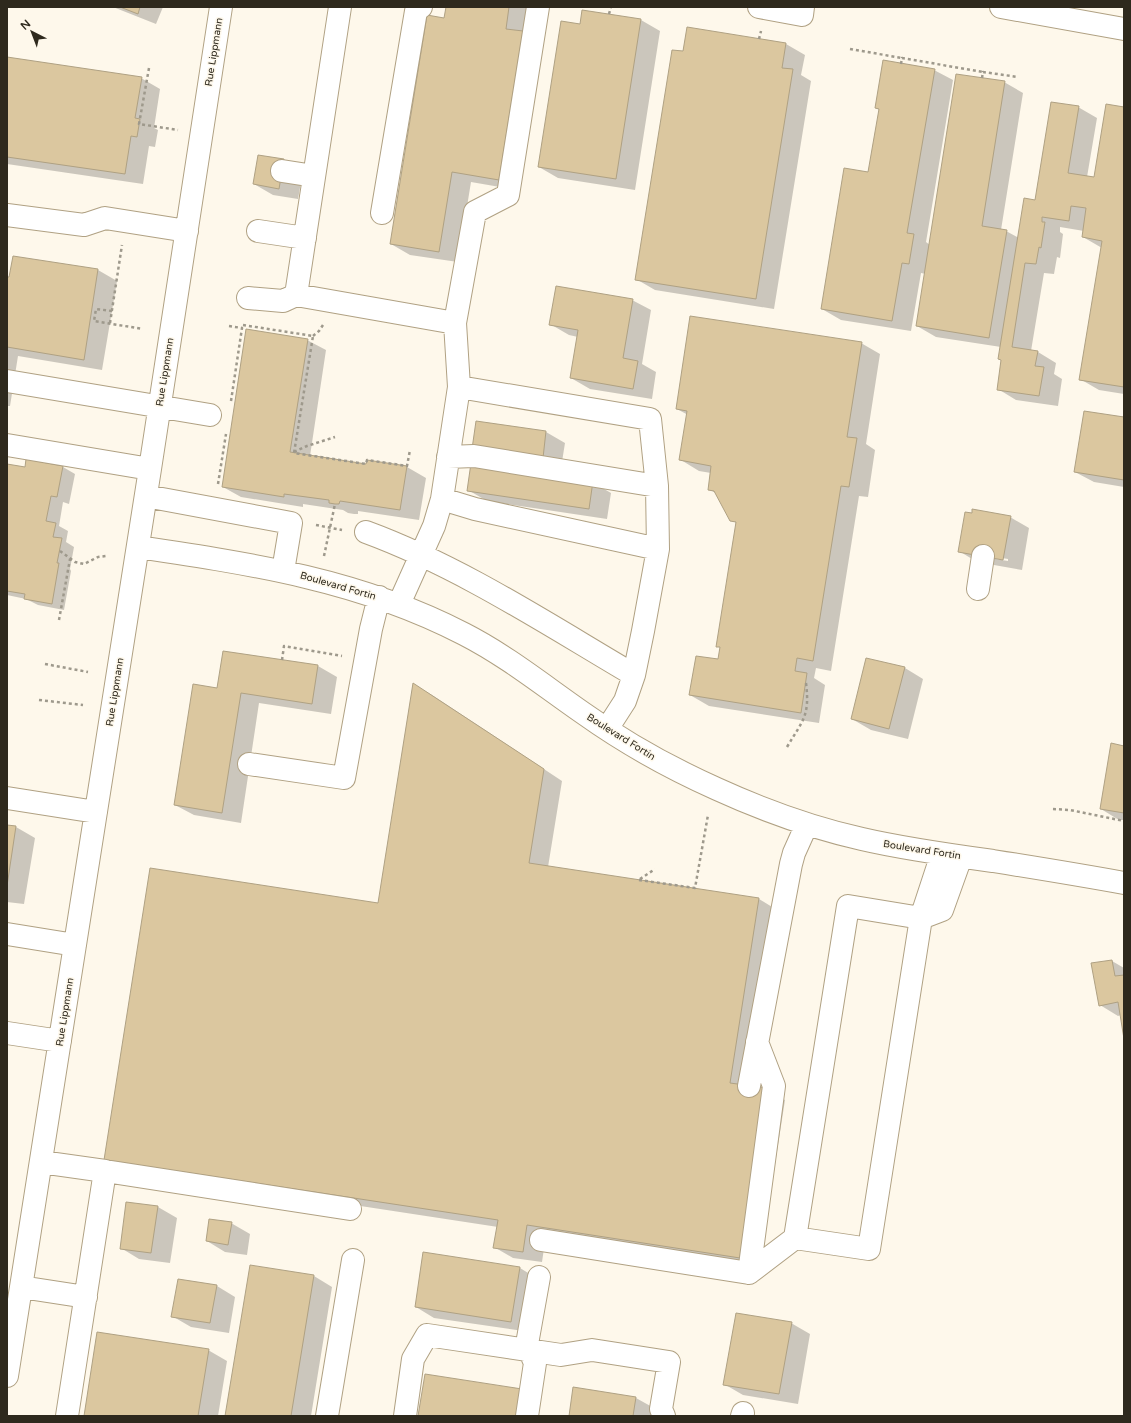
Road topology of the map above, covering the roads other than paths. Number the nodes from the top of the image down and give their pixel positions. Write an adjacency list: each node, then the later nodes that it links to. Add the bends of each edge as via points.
1 (221, 7): 14 (street, Rue Lippmann)
2 (340, 7): 11 (street)
3 (421, 7): 12 (street, via 416,11)
4 (538, 7): 19 (street, via 508,195 475,212)
5 (759, 7): 6 (street, via 802,15)
6 (803, 7)
7 (1007, 8): 8 (street)
8 (1052, 12): 9 (street)
9 (1124, 29)
10 (282, 171): 11 (street)
11 (314, 176): 16 (street)
12 (382, 213)
13 (7, 215): 14 (street, via 84,225 105,218)
14 (187, 231): 22 (street, Rue Lippmann)
15 (258, 231): 16 (street)
16 (305, 238): 17 (street)
17 (296, 295): 18 (street, via 283,301); 19 (street)
18 (248, 298)
19 (455, 322): 21 (street)
20 (7, 382): 22 (street)
21 (459, 387): 25 (street); 27 (street, via 650,419)
22 (160, 407): 23 (street); 26 (street, Rue Lippmann)
23 (210, 415)
24 (7, 444): 26 (street)
25 (448, 457): 27 (street, via 474,456); 29 (street)
26 (150, 469): 28 (street, Rue Lippmann)
27 (657, 486): 32 (street)
28 (146, 496): 31 (street, Rue Lippmann); 35 (street, via 291,523)
29 (442, 499): 32 (street, via 475,509); 33 (street, via 434,526)
30 (366, 532): 33 (street)
31 (138, 547): 35 (street, Boulevard Fortin); 43 (street, Rue Lippmann)
32 (658, 550): 39 (street)
33 (421, 554): 38 (street); 39 (street, via 514,604)
34 (983, 556): 36 (street)
35 (283, 571): 37 (street, Boulevard Fortin)
36 (978, 589)
37 (379, 597): 38 (street, Boulevard Fortin); 41 (street, via 344,778)
38 (399, 604): 40 (street, Boulevard Fortin, via 488,647)
39 (634, 675): 40 (street, via 625,701)
40 (607, 729): 44 (street, Boulevard Fortin, via 657,760 718,790)
41 (249, 764)
42 (7, 798): 43 (street)
43 (96, 812): 49 (street, Rue Lippmann)
44 (807, 824): 45 (street, Boulevard Fortin, via 860,839); 52 (street, via 791,864)
45 (952, 855): 46 (street, Boulevard Fortin); 47 (street, via 942,910)
46 (1124, 883)
47 (921, 918): 57 (street, via 869,1249); 57 (street, via 848,906)
48 (7, 934): 49 (street)
49 (75, 945): 51 (street, Rue Lippmann)
50 (7, 1033): 51 (street)
51 (60, 1041): 54 (street, Rue Lippmann)
52 (758, 1042): 53 (street); 60 (street, via 774,1086)
53 (749, 1086)
54 (41, 1162): 55 (street); 62 (street, Rue Lippmann)
55 (105, 1171): 56 (street); 63 (street)
56 (350, 1209)
57 (795, 1238): 60 (street)
58 (541, 1240): 60 (street)
59 (353, 1260): 67 (street)
60 (749, 1273)
61 (539, 1277): 64 (street, via 527,1344)
62 (21, 1287): 63 (street); 65 (street, Rue Lippmann)
63 (86, 1297): 66 (street)
64 (530, 1350): 68 (street, via 426,1335 413,1359); 69 (street, via 535,1363); 70 (street, via 561,1355 592,1350 669,1362 661,1409)
65 (7, 1376)
66 (67, 1416)
67 (327, 1416)
68 (404, 1416)
69 (527, 1416)
70 (664, 1416)

